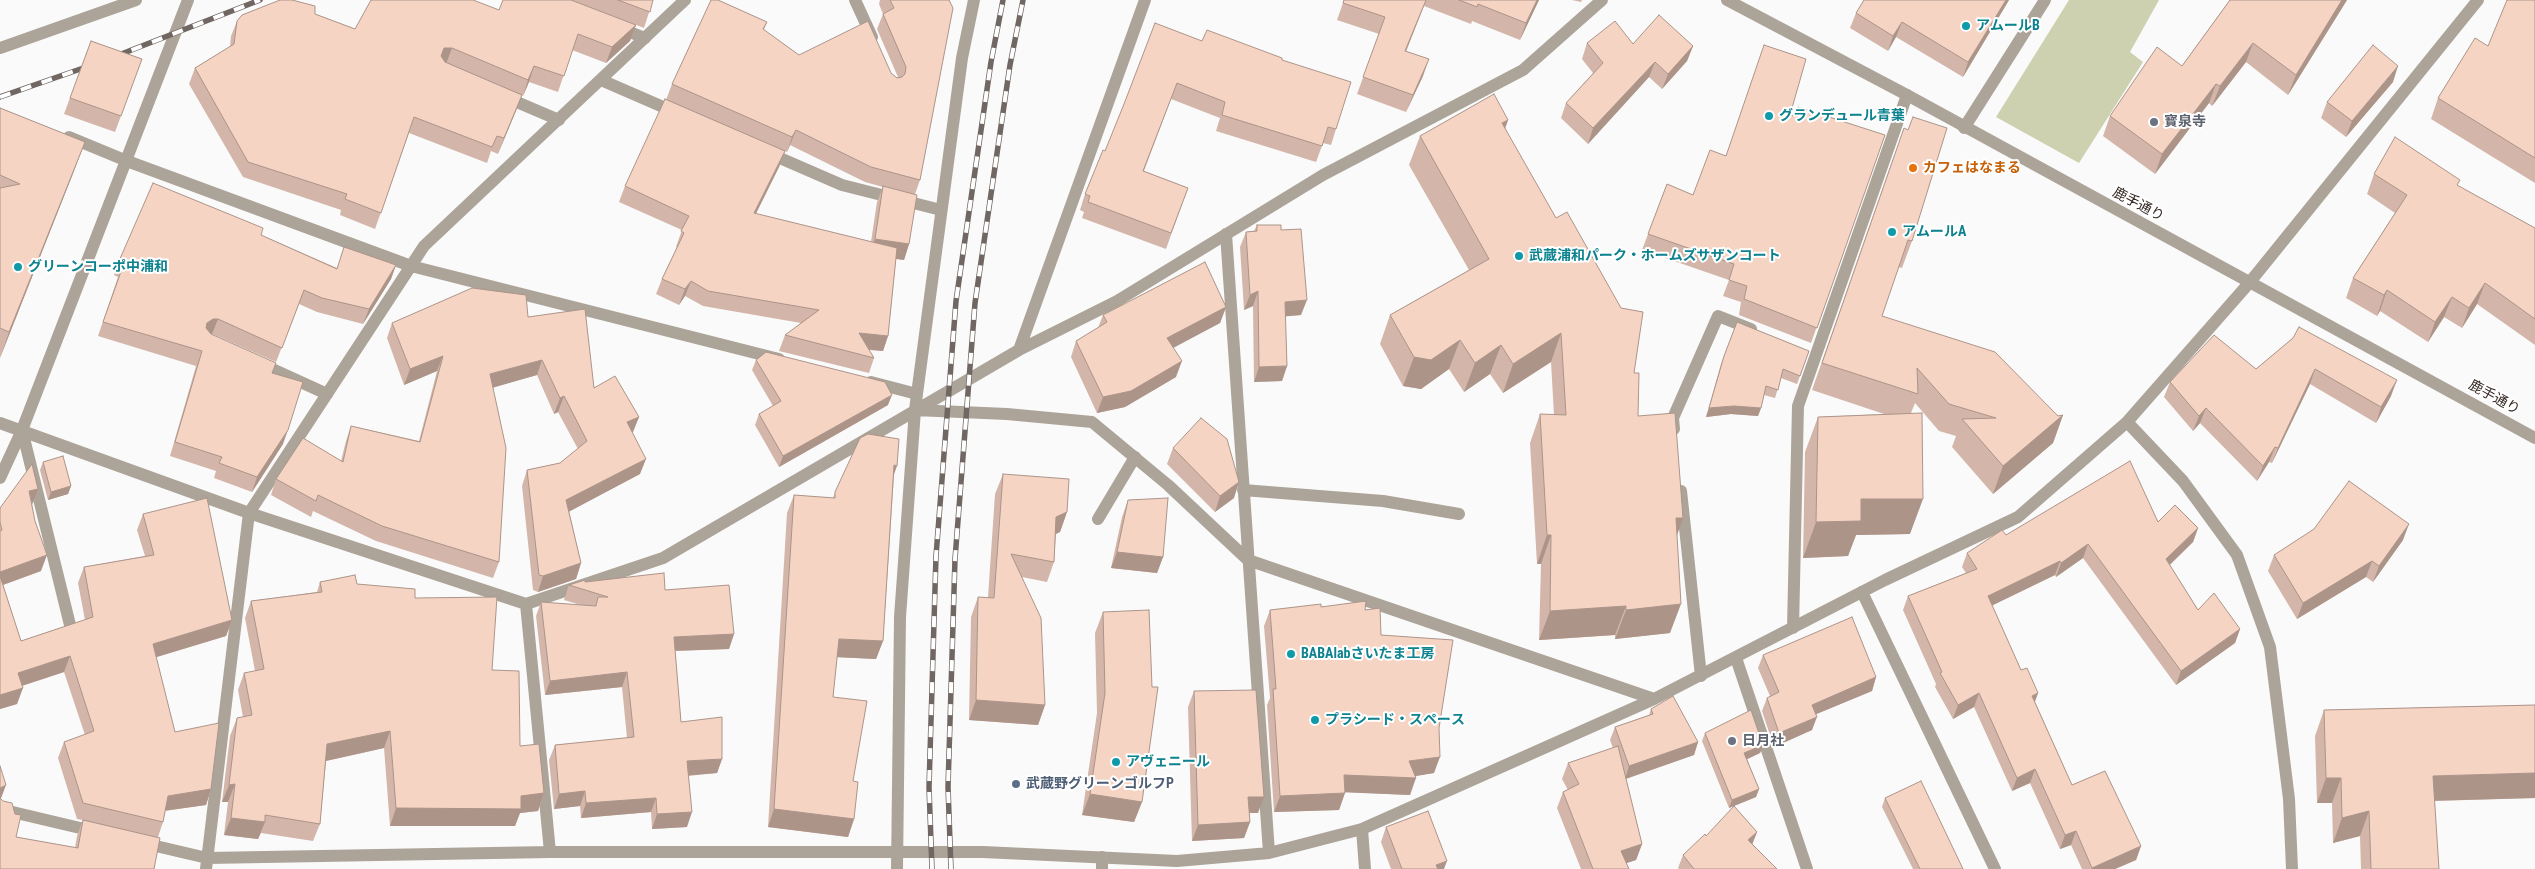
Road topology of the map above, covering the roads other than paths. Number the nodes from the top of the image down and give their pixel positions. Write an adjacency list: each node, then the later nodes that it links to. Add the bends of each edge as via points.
1 (136, 0): 13 (street)
2 (188, 0): 23 (street)
3 (685, 0): 12 (street)
4 (855, 0): 14 (street)
5 (974, 0): 24 (street, via 962,58)
6 (1144, 0): 29 (street)
7 (1602, 0): 25 (street, via 1523,70 1323,176)
8 (1726, 0): 17 (street, 鹿手通り)
9 (2045, 0): 20 (street)
10 (2478, 0): 27 (street)
11 (609, 24): 12 (street)
12 (645, 38): 15 (street)
13 (0, 48)
14 (878, 49)
15 (601, 80): 18 (street); 19 (street)
16 (496, 93): 19 (street)
17 (1907, 95): 20 (street, 鹿手通り); 52 (street, via 1812,352 1798,406)
18 (690, 119)
19 (559, 120): 26 (street, via 424,246)
20 (1964, 128): 27 (street, 鹿手通り)
21 (54, 131): 23 (street)
22 (752, 146): 24 (street, via 842,185)
23 (127, 161): 26 (street); 38 (street)
24 (941, 210): 34 (street)
25 (1226, 234): 29 (street, via 1116,301); 44 (street)
26 (411, 266): 31 (street); 33 (street)
27 (2250, 282): 36 (street); 39 (street, 鹿手通り)
28 (1763, 334): 40 (street, via 1718,316 1673,418)
29 (1019, 350): 35 (street)
30 (245, 357): 33 (street)
31 (793, 362)
32 (860, 379): 34 (street)
33 (327, 394): 45 (street)
34 (917, 394): 35 (street)
35 (915, 410): 41 (street, via 1092,422); 50 (street, via 663,558); 61 (street, via 900,617)
36 (2127, 422): 49 (street, via 2018,517); 69 (street, via 2183,481 2237,555 2270,647 2289,799)
37 (0, 423): 38 (street)
38 (22, 430): 43 (street); 45 (street); 51 (street)
39 (2535, 438)
40 (1676, 446)
41 (1135, 457): 47 (street); 48 (street)
42 (1679, 475): 54 (street)
43 (0, 478)
44 (1243, 490): 46 (street, via 1383,501); 48 (street)
45 (249, 513): 50 (street); 63 (street)
46 (1459, 514)
47 (1098, 518)
48 (1248, 560): 55 (street); 62 (street)
49 (1862, 592): 52 (street); 68 (street)
50 (526, 604): 60 (street)
51 (70, 625)
52 (1793, 628): 53 (street)
53 (1736, 658): 54 (street); 67 (street)
54 (1701, 676): 55 (street)
55 (1654, 699): 57 (street)
56 (0, 809): 58 (street)
57 (1362, 829): 62 (street); 66 (street)
58 (113, 836)
59 (132, 840): 63 (street)
60 (550, 852): 61 (street); 63 (street)
61 (896, 852): 64 (street, via 1010,853); 65 (street)
62 (1269, 853): 64 (street)
63 (207, 863)
64 (1102, 863)
65 (897, 869)
66 (1365, 869)
67 (1807, 869)
68 (1996, 869)
69 (2292, 869)

